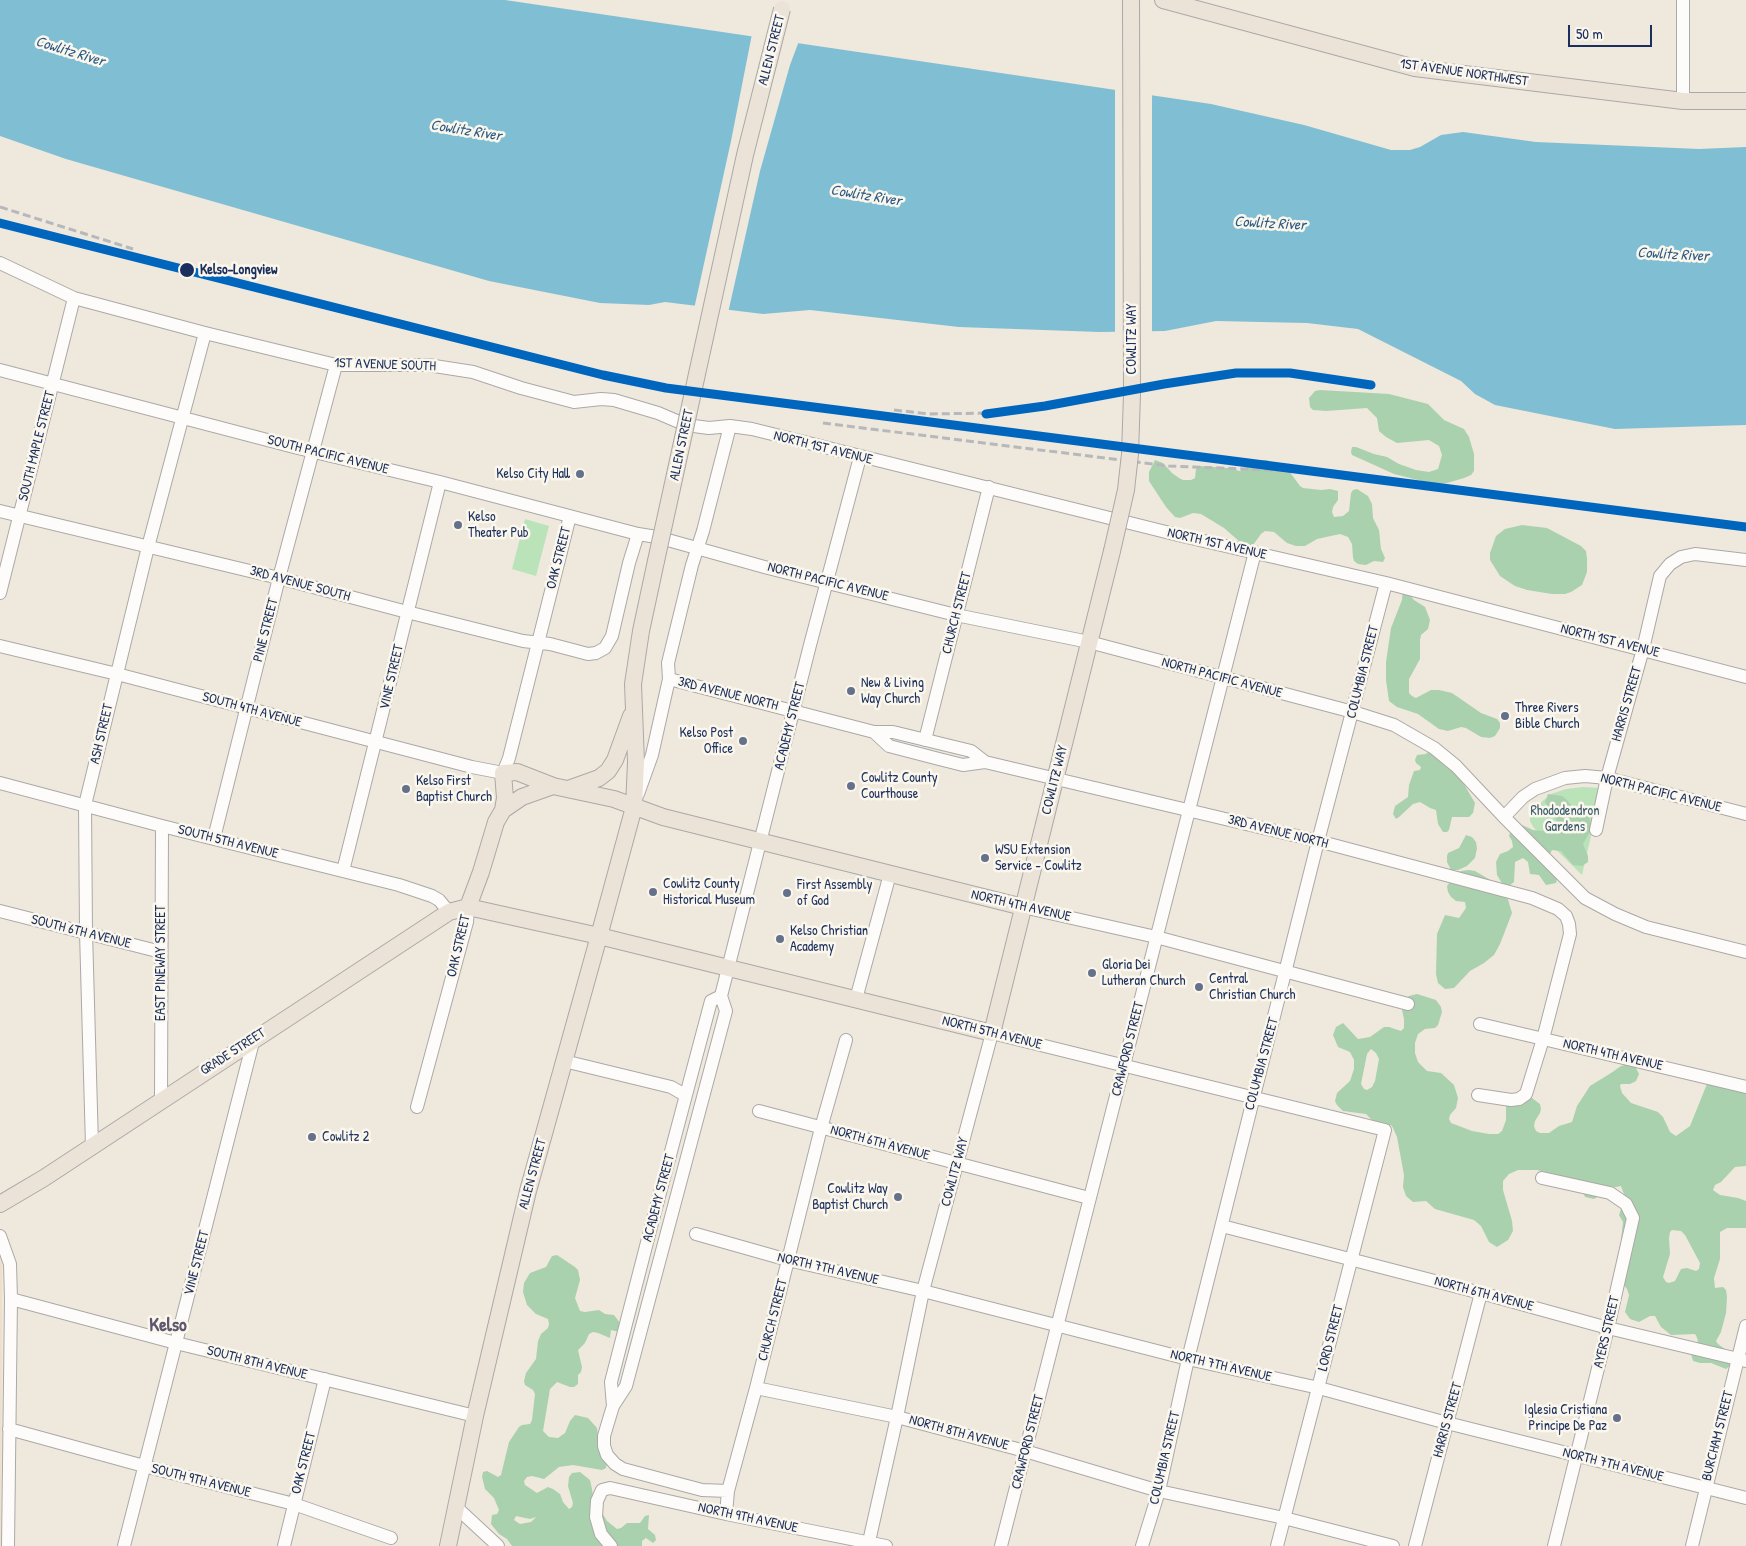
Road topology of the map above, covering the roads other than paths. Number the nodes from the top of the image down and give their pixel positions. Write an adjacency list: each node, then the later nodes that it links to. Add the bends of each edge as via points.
1 (1132, 0): 35 (main road, COWLITZ WAY, bridge, via 1130,454 1126,490)
2 (1163, 0): 5 (main road, 1ST AVENUE NORTHWEST, via 1415,68)
3 (1683, 0): 5 (street)
4 (783, 5): 44 (main road, ALLEN STREET, bridge, via 745,155 656,561 636,658)
5 (1683, 101): 6 (main road, 1ST AVENUE NORTHWEST)
6 (1746, 101)
7 (0, 263): 8 (street, 1ST AVENUE SOUTH)
8 (74, 298): 9 (street, 1ST AVENUE SOUTH); 12 (street, SOUTH MAPLE STREET)
9 (205, 333): 10 (street, 1ST AVENUE SOUTH); 13 (street, ASH STREET)
10 (336, 364): 14 (street, 1ST AVENUE SOUTH, via 428,365 473,372 574,402 614,400); 16 (street, PINE STREET)
11 (0, 370): 12 (street, SOUTH PACIFIC AVENUE)
12 (52, 383): 13 (street, SOUTH PACIFIC AVENUE); 21 (street, SOUTH MAPLE STREET)
13 (183, 419): 16 (street, SOUTH PACIFIC AVENUE); 25 (street, ASH STREET)
14 (686, 425): 15 (street, NORTH 1ST AVENUE)
15 (730, 426): 17 (street, NORTH 1ST AVENUE); 26 (street, ALLEN STREET)
16 (312, 452): 18 (street, SOUTH PACIFIC AVENUE); 29 (street, PINE STREET)
17 (860, 457): 19 (street, NORTH 1ST AVENUE); 30 (street, ACADEMY STREET)
18 (440, 482): 22 (street, SOUTH PACIFIC AVENUE); 33 (street, VINE STREET)
19 (989, 487): 27 (street, NORTH 1ST AVENUE); 34 (street, CHURCH STREET)
20 (0, 511): 21 (street, 3RD AVENUE SOUTH)
21 (19, 516): 25 (street, 3RD AVENUE SOUTH); 32 (street, SOUTH MAPLE STREET)
22 (570, 516): 23 (street, SOUTH PACIFIC AVENUE); 36 (street, OAK STREET)
23 (638, 534): 24 (street, SOUTH PACIFIC AVENUE); 36 (street, 3RD AVENUE SOUTH, via 608,644 601,651 588,654)
24 (656, 537): 26 (street, NORTH PACIFIC AVENUE)
25 (148, 547): 29 (street, 3RD AVENUE SOUTH); 39 (street, ASH STREET)
26 (698, 549): 30 (street, NORTH PACIFIC AVENUE); 42 (street, ALLEN STREET, via 668,663)
27 (1255, 552): 31 (street, NORTH 1ST AVENUE); 41 (street, CRAWFORD STREET)
28 (1746, 560): 38 (street, HARRIS STREET, via 1694,554 1670,564 1660,576)
29 (279, 578): 33 (street, 3RD AVENUE SOUTH); 43 (street, PINE STREET)
30 (827, 582): 34 (street, NORTH PACIFIC AVENUE); 45 (street, ACADEMY STREET)
31 (1386, 584): 38 (street, NORTH 1ST AVENUE); 46 (street, COLUMBIA STREET)
32 (0, 593)
33 (407, 612): 36 (street, 3RD AVENUE SOUTH); 49 (street, VINE STREET)
34 (956, 615): 35 (street, NORTH PACIFIC AVENUE); 48 (street, CHURCH STREET)
35 (1089, 642): 41 (street, NORTH PACIFIC AVENUE); 52 (main road, COWLITZ WAY)
36 (538, 643): 51 (street, OAK STREET)
37 (0, 646): 39 (street, SOUTH 4TH AVENUE)
38 (1643, 649): 40 (street, NORTH 1ST AVENUE); 53 (street, HARRIS STREET)
39 (116, 674): 43 (street, SOUTH 4TH AVENUE); 56 (street, ASH STREET)
40 (1746, 677)
41 (1222, 678): 46 (street, NORTH PACIFIC AVENUE); 59 (street, CRAWFORD STREET)
42 (669, 679): 45 (street, 3RD AVENUE NORTH); 57 (street, ALLEN STREET, via 652,755)
43 (247, 709): 49 (street, SOUTH 4TH AVENUE); 64 (street, PINE STREET)
44 (633, 709): 55 (main road, via 608,771 599,778); 57 (main road, ALLEN STREET)
45 (793, 710): 47 (street, 3RD AVENUE NORTH); 65 (street, ACADEMY STREET)
46 (1353, 712): 61 (street, NORTH PACIFIC AVENUE, via 1394,725 1434,748 1456,766); 66 (street, COLUMBIA STREET)
47 (874, 732): 48 (street, 3RD AVENUE NORTH, via 893,732); 50 (street, 3RD AVENUE NORTH, via 889,746 963,765)
48 (925, 740): 50 (street, 3RD AVENUE NORTH, via 971,751)
49 (376, 742): 51 (street, SOUTH 4TH AVENUE); 67 (street, VINE STREET)
50 (985, 762): 52 (street, 3RD AVENUE NORTH)
51 (503, 773): 55 (main road, via 517,772); 58 (main road)
52 (1055, 778): 59 (street, 3RD AVENUE NORTH); 69 (main road, COWLITZ WAY)
53 (1607, 778): 60 (street, NORTH PACIFIC AVENUE); 61 (street, NORTH PACIFIC AVENUE, via 1565,778 1545,785 1524,797); 63 (street, HARRIS STREET)
54 (0, 783): 56 (street, SOUTH 5TH AVENUE)
55 (561, 788): 57 (main road, via 614,798); 58 (main road, via 522,797)
56 (85, 805): 62 (street, SOUTH 5TH AVENUE); 73 (street, ASH STREET)
57 (634, 807): 65 (main road, NORTH 4TH AVENUE); 74 (main road, ALLEN STREET)
58 (503, 810): 70 (main road, OAK STREET, via 496,822)
59 (1188, 810): 66 (street, 3RD AVENUE NORTH); 75 (street, CRAWFORD STREET)
60 (1746, 814)
61 (1504, 817): 77 (street, via 1585,898 1646,927)
62 (162, 826): 64 (street, SOUTH 5TH AVENUE); 76 (street, EAST PINEWAY STREET)
63 (1596, 830)
64 (214, 838): 67 (street, SOUTH 5TH AVENUE)
65 (761, 842): 68 (main road, NORTH 4TH AVENUE); 78 (street, ACADEMY STREET)
66 (1318, 842): 79 (street, COLUMBIA STREET); 86 (street, 3RD AVENUE NORTH, via 1532,898 1566,916 1570,934)
67 (343, 871): 72 (street, SOUTH 5TH AVENUE, via 432,896)
68 (890, 874): 69 (main road, NORTH 4TH AVENUE); 81 (street)
69 (1023, 906): 75 (street, NORTH 4TH AVENUE); 84 (main road, COWLITZ WAY)
70 (468, 907): 72 (main road, GRADE STREET); 74 (main road); 95 (street, OAK STREET, via 467,922)
71 (0, 912): 73 (street, SOUTH 6TH AVENUE)
72 (449, 912): 85 (main road, GRADE STREET)
73 (86, 932): 76 (street, SOUTH 6TH AVENUE); 99 (street, ASH STREET)
74 (599, 936): 78 (main road, NORTH 5TH AVENUE); 88 (main road, ALLEN STREET)
75 (1156, 937): 79 (street, NORTH 4TH AVENUE); 89 (street, CRAWFORD STREET)
76 (161, 952): 94 (street, EAST PINEWAY STREET)
77 (1746, 952)
78 (728, 968): 80 (street, ACADEMY STREET); 81 (main road, NORTH 5TH AVENUE)
79 (1287, 972): 82 (street, NORTH 4TH AVENUE); 93 (street, COLUMBIA STREET)
80 (721, 996): 91 (street, ACADEMY STREET, via 711,1001); 121 (street, ACADEMY STREET, via 726,1011 626,1386)
81 (856, 1000): 84 (main road, NORTH 5TH AVENUE)
82 (1408, 1004)
83 (1480, 1024): 86 (street, NORTH 4TH AVENUE)
84 (992, 1032): 89 (street, NORTH 5TH AVENUE); 100 (street, COWLITZ WAY)
85 (254, 1038): 94 (main road, GRADE STREET); 115 (street, VINE STREET)
86 (1543, 1039): 90 (street, NORTH 4TH AVENUE); 92 (street, via 1526,1094 1511,1100)
87 (846, 1040): 97 (street, CHURCH STREET)
88 (564, 1061): 91 (street, via 670,1087); 122 (main road, ALLEN STREET, via 528,1191)
89 (1124, 1066): 93 (street, NORTH 5TH AVENUE); 102 (street, CRAWFORD STREET)
90 (1746, 1087)
91 (686, 1095): 121 (street, ACADEMY STREET, via 611,1382)
92 (1478, 1096)
93 (1253, 1098): 98 (street, NORTH 5TH AVENUE); 104 (street, COLUMBIA STREET)
94 (161, 1100): 99 (main road, GRADE STREET)
95 (417, 1107)
96 (759, 1111): 97 (street, NORTH 6TH AVENUE)
97 (821, 1128): 100 (street, NORTH 6TH AVENUE); 107 (street, CHURCH STREET)
98 (1385, 1130): 108 (street, LORD STREET)
99 (92, 1146): 103 (main road, GRADE STREET)
100 (957, 1164): 102 (street, NORTH 6TH AVENUE); 109 (street, COWLITZ WAY)
101 (1542, 1178): 114 (street, AYERS STREET, via 1610,1193 1626,1204 1632,1218)
102 (1089, 1198): 112 (street, CRAWFORD STREET)
103 (0, 1204)
104 (1222, 1226): 108 (street, NORTH 6TH AVENUE); 116 (street, COLUMBIA STREET)
105 (696, 1234): 107 (street, NORTH 7TH AVENUE)
106 (0, 1236): 111 (street, via 10,1264)
107 (788, 1260): 109 (street, NORTH 7TH AVENUE); 119 (street, CHURCH STREET)
108 (1351, 1260): 110 (street, NORTH 6TH AVENUE); 120 (street, LORD STREET)
109 (923, 1290): 112 (street, NORTH 7TH AVENUE); 123 (street, COWLITZ WAY)
110 (1482, 1293): 114 (street, NORTH 6TH AVENUE); 124 (street, HARRIS STREET)
111 (11, 1299): 115 (street, SOUTH 8TH AVENUE); 125 (street)
112 (1057, 1325): 116 (street, NORTH 7TH AVENUE); 126 (street, CRAWFORD STREET)
113 (1746, 1326): 117 (street, BURCHAM STREET)
114 (1608, 1328): 117 (street, NORTH 6TH AVENUE); 127 (street, AYERS STREET)
115 (176, 1343): 118 (street, SOUTH 8TH AVENUE); 128 (street, VINE STREET)
116 (1188, 1359): 120 (street, NORTH 7TH AVENUE); 131 (street, COLUMBIA STREET)
117 (1742, 1360): 129 (street, BURCHAM STREET)
118 (326, 1380): 122 (street, SOUTH 8TH AVENUE); 133 (street, OAK STREET)
119 (756, 1388): 123 (street, NORTH 8TH AVENUE); 130 (street, CHURCH STREET)
120 (1319, 1388): 124 (street, NORTH 7TH AVENUE); 136 (street, LORD STREET)
121 (613, 1406): 130 (street, ACADEMY STREET, via 604,1446 615,1464 702,1490)
122 (475, 1416): 134 (main road, ALLEN STREET)
123 (897, 1417): 126 (street, NORTH 8TH AVENUE); 138 (street, COWLITZ WAY)
124 (1447, 1423): 127 (street, NORTH 7TH AVENUE); 150 (street, HARRIS STREET)
125 (9, 1429): 128 (street, SOUTH 9TH AVENUE); 139 (street)
126 (1026, 1451): 131 (street, NORTH 8TH AVENUE); 146 (street, CRAWFORD STREET)
127 (1576, 1456): 129 (street, NORTH 7TH AVENUE); 151 (street, AYERS STREET)
128 (144, 1466): 133 (street, SOUTH 9TH AVENUE); 140 (street, VINE STREET)
129 (1705, 1488): 132 (street, NORTH 7TH AVENUE); 152 (street, BURCHAM STREET)
130 (728, 1491): 135 (street, CHURCH STREET)
131 (1159, 1492): 136 (street, NORTH 8TH AVENUE); 147 (street, COLUMBIA STREET)
132 (1746, 1498)
133 (294, 1504): 137 (street, SOUTH 9TH AVENUE); 141 (street, OAK STREET)
134 (456, 1507): 142 (main road, ALLEN STREET); 143 (street)
135 (726, 1514): 138 (street, NORTH 9TH AVENUE); 144 (street, NORTH 9TH AVENUE, via 610,1488 602,1490 597,1500 596,1517 601,1534)
136 (1284, 1518): 148 (street, LORD STREET); 149 (street, NORTH 8TH AVENUE)
137 (391, 1538)
138 (869, 1544): 145 (street, NORTH 9TH AVENUE)
139 (8, 1546)
140 (124, 1546)
141 (284, 1546)
142 (448, 1546)
143 (498, 1546)
144 (611, 1546)
145 (886, 1546)
146 (1002, 1546)
147 (1142, 1546)
148 (1277, 1546)
149 (1393, 1546)
150 (1415, 1546)
151 (1554, 1546)
152 (1692, 1546)

